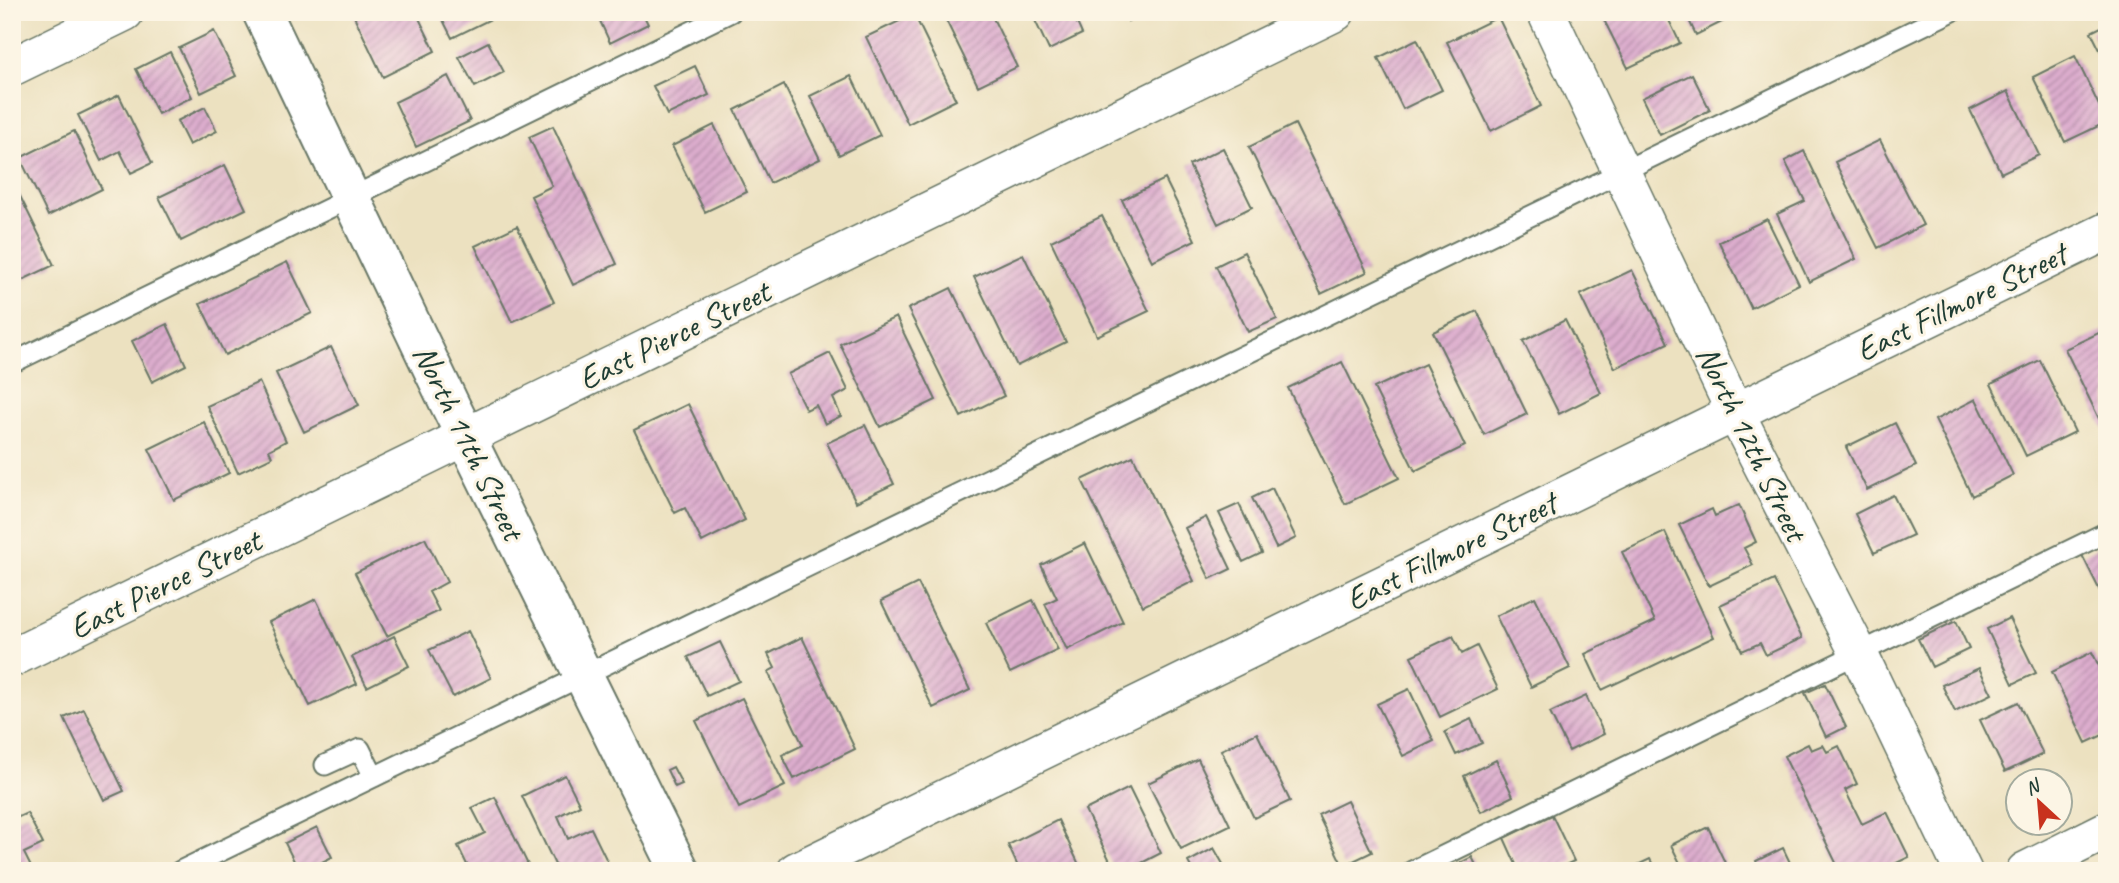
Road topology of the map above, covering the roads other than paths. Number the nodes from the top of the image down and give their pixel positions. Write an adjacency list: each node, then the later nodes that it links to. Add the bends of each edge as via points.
1 (125, 12): 7 (street)
2 (262, 12): 9 (street, North 11th Street)
3 (731, 12): 9 (lane)
4 (1336, 12): 13 (street, East Pierce Street)
5 (1546, 12): 8 (street, North 12th Street)
6 (1951, 12): 8 (lane)
7 (12, 67)
8 (1622, 173): 12 (street, North 12th Street); 17 (lane)
9 (350, 199): 11 (lane); 13 (street, North 11th Street)
10 (2107, 231): 12 (street, East Fillmore Street)
11 (12, 363)
12 (1735, 412): 15 (street, North 12th Street); 23 (street, East Fillmore Street)
13 (466, 437): 16 (street, East Pierce Street); 17 (street, North 11th Street)
14 (2107, 532): 15 (lane)
15 (1857, 652): 24 (lane); 25 (street, North 12th Street)
16 (12, 658)
17 (584, 676): 19 (lane); 22 (street, North 11th Street)
18 (325, 765): 19 (lane, via 360,749)
19 (374, 777): 21 (lane)
20 (2107, 830): 26 (street)
21 (180, 871)
22 (680, 871)
23 (796, 871)
24 (1412, 871)
25 (1964, 871)
26 (2025, 871)

